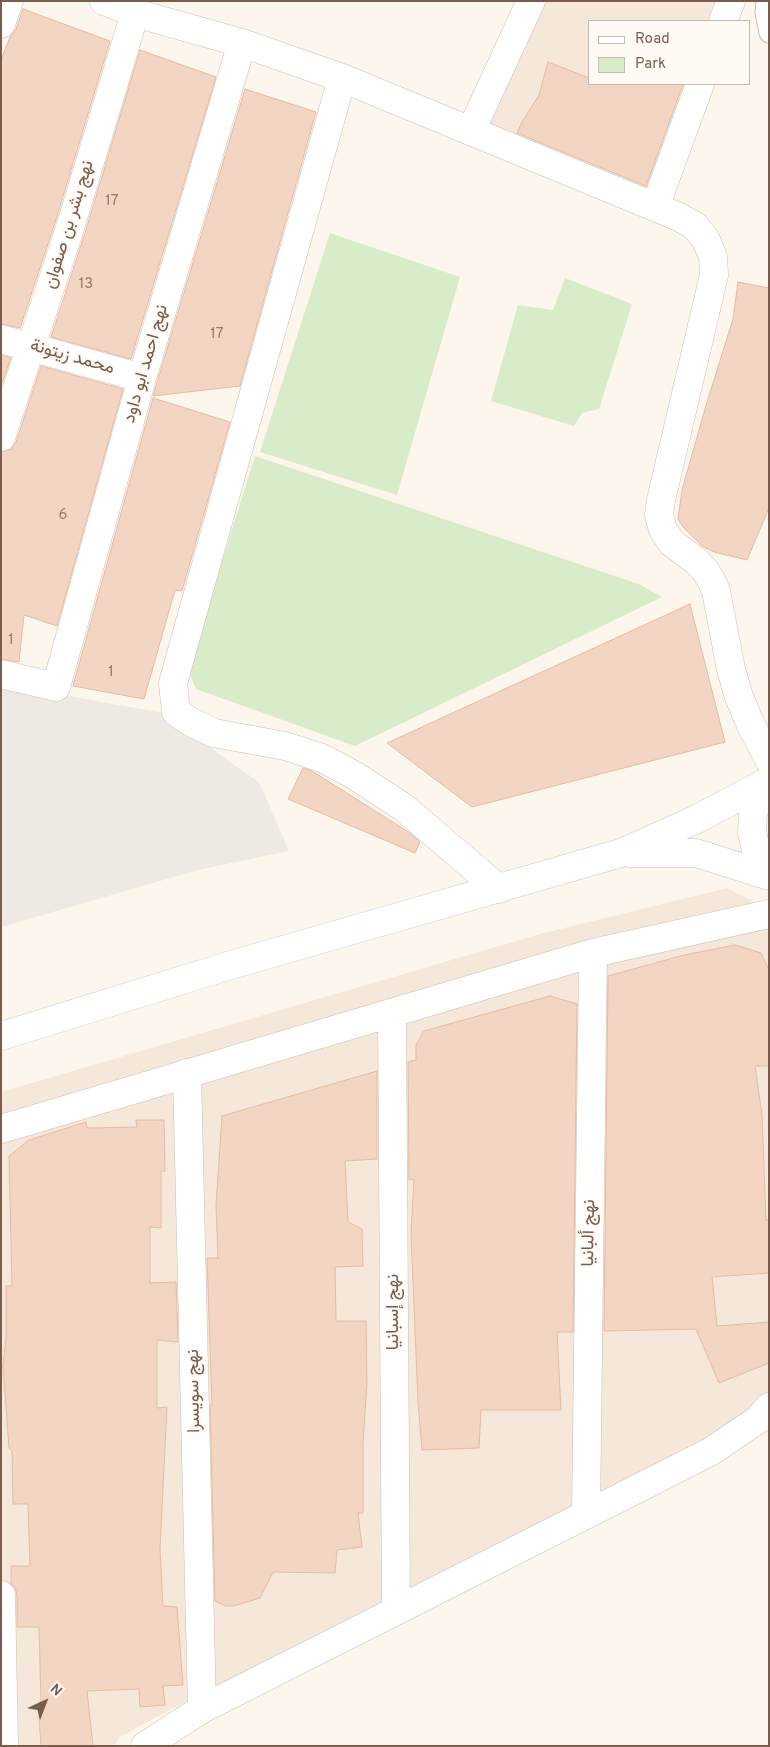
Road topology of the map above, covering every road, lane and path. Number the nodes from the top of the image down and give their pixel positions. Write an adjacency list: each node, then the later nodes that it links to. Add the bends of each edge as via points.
1 (9, 1): 8 (street)
2 (104, 1): 6 (street)
3 (531, 1): 13 (street)
4 (731, 1): 7 (street)
5 (766, 1): 9 (lane)
6 (135, 13): 10 (street); 16 (street, نهج بشر بن صفوان)
7 (723, 20)
8 (1, 24)
9 (769, 33)
10 (242, 42): 11 (street); 17 (street, نهج احمد ابو داود)
11 (342, 78): 13 (street); 25 (street, via 173,683 176,712 214,733 285,746 322,758 354,775 403,807)
12 (700, 85): 14 (street)
13 (471, 131): 14 (street)
14 (655, 207): 20 (street, via 695,226 713,257 714,275 660,500 660,516 672,543 704,569 716,591 739,697)
15 (1, 339): 16 (street, محمد زيتونة)
16 (31, 346): 17 (street, محمد زيتونة); 18 (street, نهج بشر بن صفوان)
17 (142, 378): 19 (street, نهج احمد ابو داود, via 56,687)
18 (1, 437)
19 (1, 674)
20 (769, 760)
21 (769, 782): 22 (street); 23 (street, via 753,813 752,832 756,850)
22 (621, 853): 24 (street, via 696,853); 25 (street)
23 (769, 869)
24 (769, 876)
25 (499, 889): 29 (street, via 231,965)
26 (769, 914): 27 (street)
27 (593, 953): 28 (street); 33 (street, نهج ألبانيا)
28 (392, 1012): 30 (street); 35 (street, نهج إسبانيا)
29 (1, 1036)
30 (187, 1073): 31 (street); 36 (street, نهج سويسرا)
31 (1, 1129)
32 (769, 1407): 33 (street, via 759,1419 710,1452)
33 (586, 1514): 35 (street)
34 (1, 1596): 37 (street)
35 (396, 1611): 36 (street)
36 (202, 1709): 38 (street)
37 (4, 1746)
38 (145, 1746)

